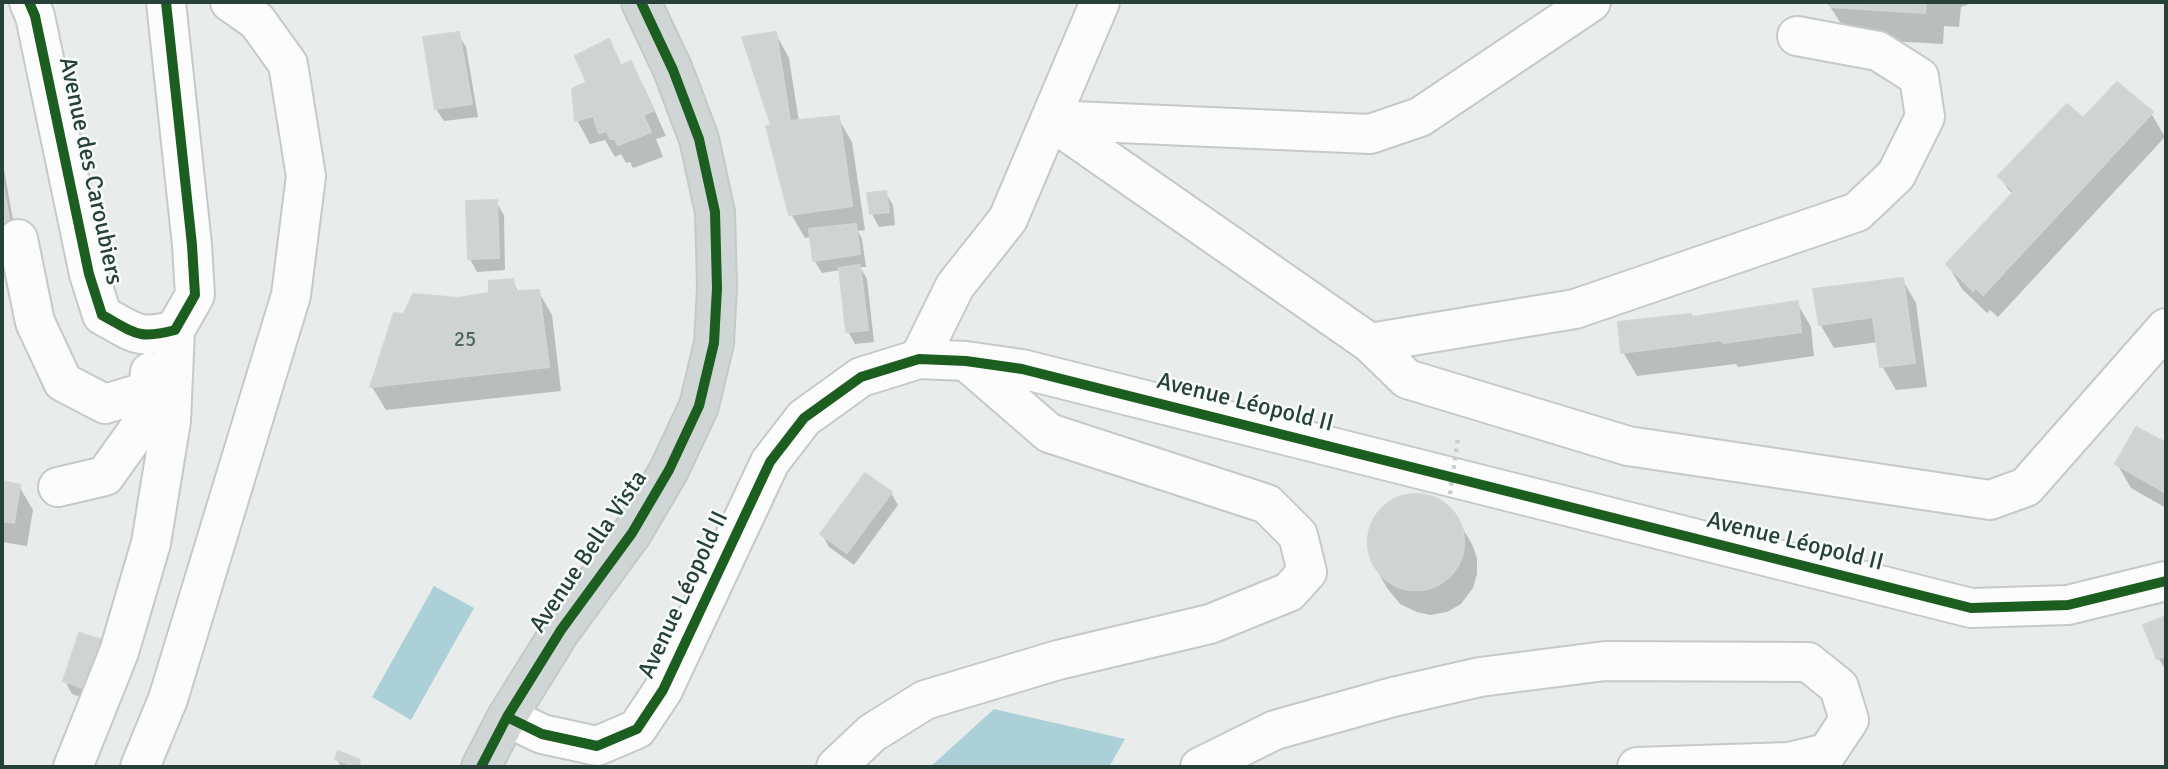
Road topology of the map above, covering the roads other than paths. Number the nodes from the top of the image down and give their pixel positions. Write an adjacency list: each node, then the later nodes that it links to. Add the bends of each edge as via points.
1 (29, 2): 11 (street, Avenue des Caroubiers, via 102,315 136,334)
2 (166, 2): 11 (street, via 195,295)
3 (230, 2): 20 (street, via 257,21 288,64 306,176 291,295 168,699)
4 (641, 2): 18 (main road, Avenue Bella Vista, via 699,139 715,212 714,343 699,406 669,470 632,533 561,629)
5 (1100, 2): 8 (street)
6 (1591, 2): 8 (street, via 1420,117 1370,134)
7 (1797, 36): 12 (street, via 1878,51 1919,77 1925,117 1896,175 1857,212 1575,309)
8 (1050, 120): 12 (street); 13 (street, via 1008,219 955,286)
9 (18, 239): 15 (street, via 35,322 63,382 105,404)
10 (2166, 328): 12 (street, via 2026,487 1990,500 1628,446 1407,379)
11 (165, 332): 15 (street); 19 (street, via 171,421 151,543 119,652)
12 (1370, 343)
13 (919, 359): 14 (street, Avenue Léopold II); 18 (street, Avenue Léopold II, via 861,377 804,418 778,451 663,690 637,729 597,746 542,734)
14 (966, 361): 17 (street, Avenue Léopold II, via 1022,369 1971,608 2068,605); 22 (street, via 1049,433 1267,504 1298,535 1307,572 1289,592 1210,624 1058,660 926,700 872,733)
15 (148, 391): 16 (street, via 145,420 105,476)
16 (58, 486)
17 (2166, 581)
18 (507, 717): 21 (main road, Avenue Bella Vista)
19 (72, 767)
20 (140, 767)
21 (481, 767)
22 (836, 767)
23 (1200, 767): 24 (street, via 1275,730 1393,697 1480,677 1605,661 1808,662 1839,687 1849,720 1827,753 1789,762)
24 (1637, 767)

